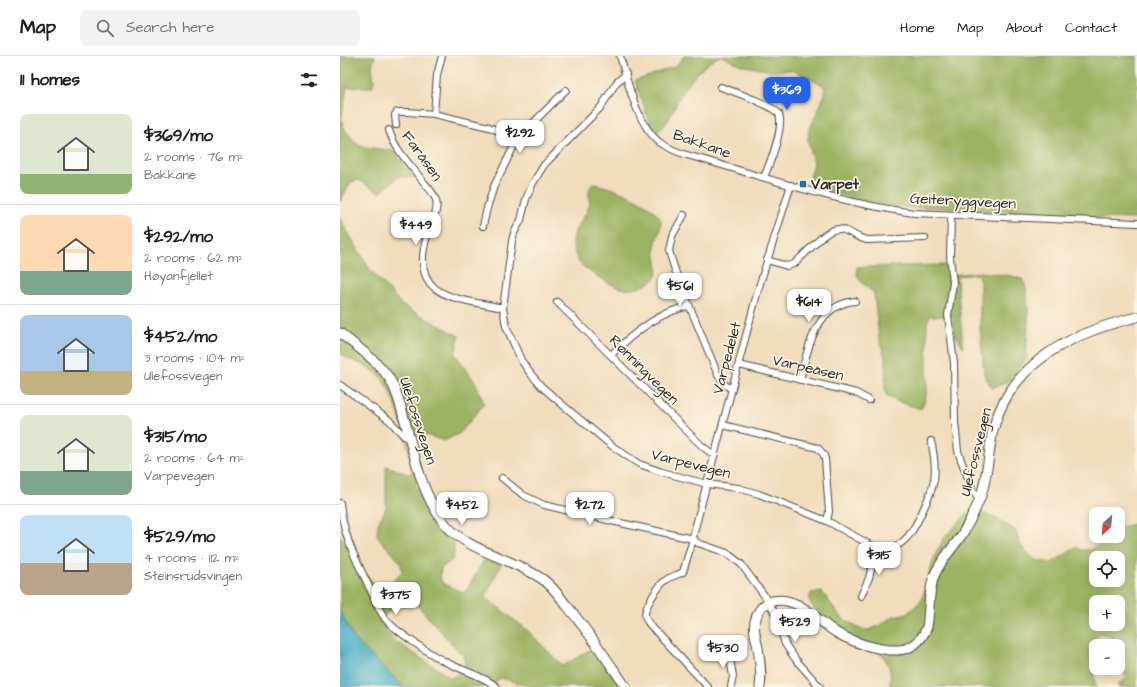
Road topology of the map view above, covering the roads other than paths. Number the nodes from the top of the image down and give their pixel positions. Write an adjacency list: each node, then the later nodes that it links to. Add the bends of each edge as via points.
1 (442, 56): 6 (street, via 437,74)
2 (620, 56): 3 (street, Bakkane)
3 (626, 74): 10 (street, Bakkane, via 643,122 659,142 680,152); 21 (street, Varpevegen, via 616,83 601,107 540,170 529,191 519,225 514,233)
4 (721, 88): 10 (street, via 739,93 774,109 779,114 776,141)
5 (566, 90): 9 (street)
6 (434, 114): 7 (street, via 397,112); 9 (street, via 496,130)
7 (396, 125)
8 (389, 130): 21 (street, Faråsen, via 396,148 432,192 436,202 425,247 423,268 428,282 436,290 451,296)
9 (516, 142): 15 (street, via 494,188)
10 (764, 177): 11 (street, Bakkane)
11 (790, 185): 13 (street, Geiteryggvegen, via 890,210); 17 (street, Varpedelet)
12 (684, 215): 20 (street, via 672,236 669,252)
13 (951, 215): 14 (street, Geiteryggvegen); 36 (street, via 950,256 953,283 948,315 955,370 954,409 958,451 975,495)
14 (1137, 223)
15 (484, 226)
16 (925, 238): 17 (street, via 868,240 861,239 849,231 835,229 827,233 794,264 787,266)
17 (767, 260): 25 (street, Varpedelet)
18 (855, 301): 26 (street, via 840,304 822,320 811,339)
19 (557, 302): 24 (street, Rønningvegen)
20 (690, 306): 24 (street, via 668,312); 28 (street, via 718,375 725,385)
21 (503, 308): 35 (street, Varpevegen, via 508,331 521,360 541,386 564,406 634,461 662,472)
22 (1137, 317): 36 (street, Ulefossvegen, via 1070,340 1038,361 1018,380 997,418)
23 (340, 333): 31 (street, Ulefossvegen, via 373,360 390,379)
24 (611, 355): 33 (street, Rønningvegen, via 703,447)
25 (738, 365): 26 (street, Varpeåsen); 28 (street, Varpedelet)
26 (800, 380): 29 (street, Varpeåsen, via 856,393)
27 (340, 385): 31 (street, via 389,420 404,436)
28 (732, 389): 30 (street, Varpedelet)
29 (869, 400)
30 (723, 425): 33 (street, Varpedelet); 38 (street, via 818,448 825,459 829,512)
31 (410, 438): 45 (street, Ulefossvegen, via 424,485 445,524 463,540 523,568 546,582 592,638)
32 (931, 441): 40 (street, via 935,462 934,480 915,527 908,538 896,546)
33 (715, 454): 35 (street, Varpedelet)
34 (502, 478): 39 (street, via 523,495 544,505)
35 (707, 484): 38 (street, Varpevegen, via 756,493); 39 (street, Varpedelet)
36 (980, 500): 42 (street, Ulefossvegen, via 966,527 934,575 927,627 917,643 908,648 888,650 858,643 838,634 796,604 782,600)
37 (340, 502): 44 (street, via 349,546 387,621 442,660)
38 (827, 521): 40 (street, Varpevegen)
39 (693, 539): 42 (street, via 736,559); 46 (street, Varpedelet, via 684,570 660,585 645,614 650,625)
40 (876, 548): 41 (street, via 869,578)
41 (861, 596)
42 (769, 602): 48 (street, via 761,608 754,625 761,672); 49 (street, via 784,644)
43 (729, 653): 47 (street, via 733,676)
44 (497, 687)
45 (626, 687)
46 (708, 687)
47 (731, 687)
48 (760, 687)
49 (820, 687)

